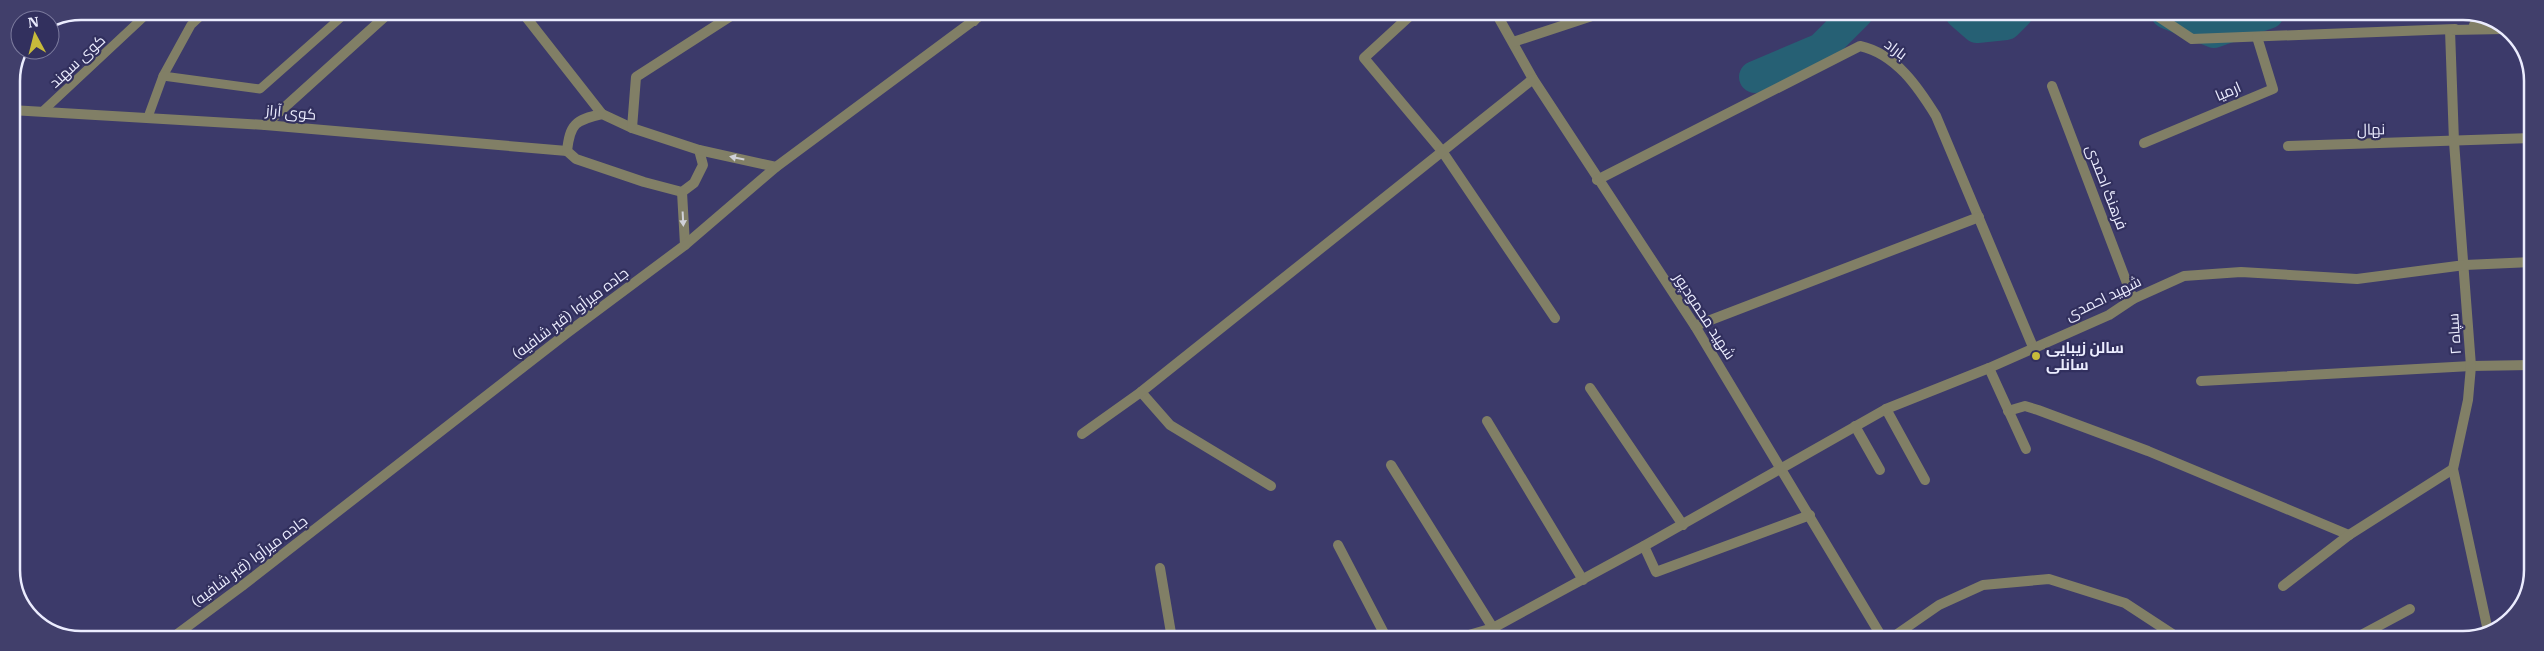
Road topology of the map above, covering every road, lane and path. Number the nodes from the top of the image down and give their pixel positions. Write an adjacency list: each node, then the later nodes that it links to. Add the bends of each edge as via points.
1 (140, 20): 21 (lane, کوی سهند)
2 (196, 20): 17 (lane)
3 (338, 20): 17 (lane, via 260,89)
4 (381, 20): 24 (street)
5 (528, 20): 22 (street)
6 (725, 20): 25 (street, via 636,78)
7 (1404, 20): 32 (street, via 1364,58)
8 (1500, 20): 16 (street, شهید محمودپور)
9 (1580, 20): 16 (street)
10 (2164, 20): 15 (street, via 2192,38)
11 (974, 21): 33 (street, جاده میرآوا (قبر شافیه))
12 (2483, 23): 14 (street)
13 (2495, 29): 14 (street)
14 (2450, 30): 15 (street); 27 (street, سپاه ۲)
15 (2257, 37): 28 (street, ارمیا, via 2273,89)
16 (1513, 42): 18 (street, شهید محمودپور)
17 (163, 76): 23 (lane)
18 (1533, 79): 32 (street); 34 (street, شهید محمودپور)
19 (2052, 86): 40 (street, فرهنگ احمدی)
20 (20, 110): 21 (street, کوی آراز)
21 (44, 110): 23 (street, کوی آراز)
22 (602, 114): 25 (street); 31 (street, via 581,119 569,132)
23 (148, 117): 24 (street, کوی آراز)
24 (265, 125): 31 (street, کوی آراز)
25 (632, 128): 30 (street)
26 (2524, 138): 27 (street, نهال)
27 (2454, 142): 29 (street, نهال); 39 (street, سپاه ۲)
28 (2144, 143)
29 (2288, 146)
30 (699, 150): 33 (street, one-way to 30); 35 (street, via 703,164 694,183)
31 (567, 151): 35 (street, via 576,159 601,168)
32 (1442, 151): 41 (street); 49 (street)
33 (776, 167): 37 (street, جاده میرآوا (قبر شافیه))
34 (1597, 180): 36 (street, باراد, via 1860,46 1877,50 1918,88 1936,116); 42 (street, شهید محمودپور)
35 (682, 192): 37 (street, one-way to 37)
36 (1979, 217): 42 (street); 43 (street, باراد)
37 (685, 246): 73 (street, جاده میرآوا (قبر شافیه), via 567,333)
38 (2524, 262): 39 (street, شهید احمدی)
39 (2465, 266): 40 (street, شهید احمدی, via 2357,279 2241,272 2184,276); 45 (street, سپاه ۲)
40 (2133, 299): 43 (street, شهید احمدی, via 2109,314)
41 (1555, 318)
42 (1695, 326): 57 (street, شهید محمودپور)
43 (2034, 347): 46 (street, شهید احمدی)
44 (2524, 365): 45 (street)
45 (2471, 366): 47 (street); 58 (street, سپاه ۲, via 2468,400)
46 (1988, 368): 50 (street, شهید احمدی); 51 (street)
47 (2201, 381)
48 (1590, 388): 63 (street)
49 (1141, 392): 54 (street); 61 (street, via 1170,425)
50 (1886, 409): 53 (street, شهید احمدی); 60 (street)
51 (2008, 411): 55 (street); 64 (street, via 2026,406 2038,410)
52 (1487, 421): 68 (street)
53 (1855, 426): 57 (street, شهید احمدی); 59 (street)
54 (1082, 434)
55 (2026, 450)
56 (1391, 465): 72 (street)
57 (1782, 469): 62 (street, شهید محمودپور); 63 (street, شهید احمدی)
58 (2453, 469): 64 (street); 71 (street, سپاه ۲)
59 (1880, 470)
60 (1925, 480)
61 (1271, 486)
62 (1810, 516): 66 (street, via 1656,572); 77 (street, شهید محمودپور)
63 (1682, 524): 66 (street, شهید احمدی)
64 (2349, 535): 69 (street)
65 (1338, 546): 75 (street)
66 (1644, 546): 68 (street, شهید احمدی)
67 (1160, 568): 74 (street)
68 (1583, 580): 72 (street, شهید احمدی)
69 (2283, 586)
70 (2410, 609): 80 (street)
71 (2487, 626)
72 (1493, 628): 76 (street, شهید احمدی)
73 (181, 631)
74 (1171, 631)
75 (1383, 631)
76 (1482, 631)
77 (1879, 631)
78 (1902, 631): 79 (street, via 1939,605 1983,585 2049,579 2126,603)
79 (2167, 631)
80 (2369, 631)

